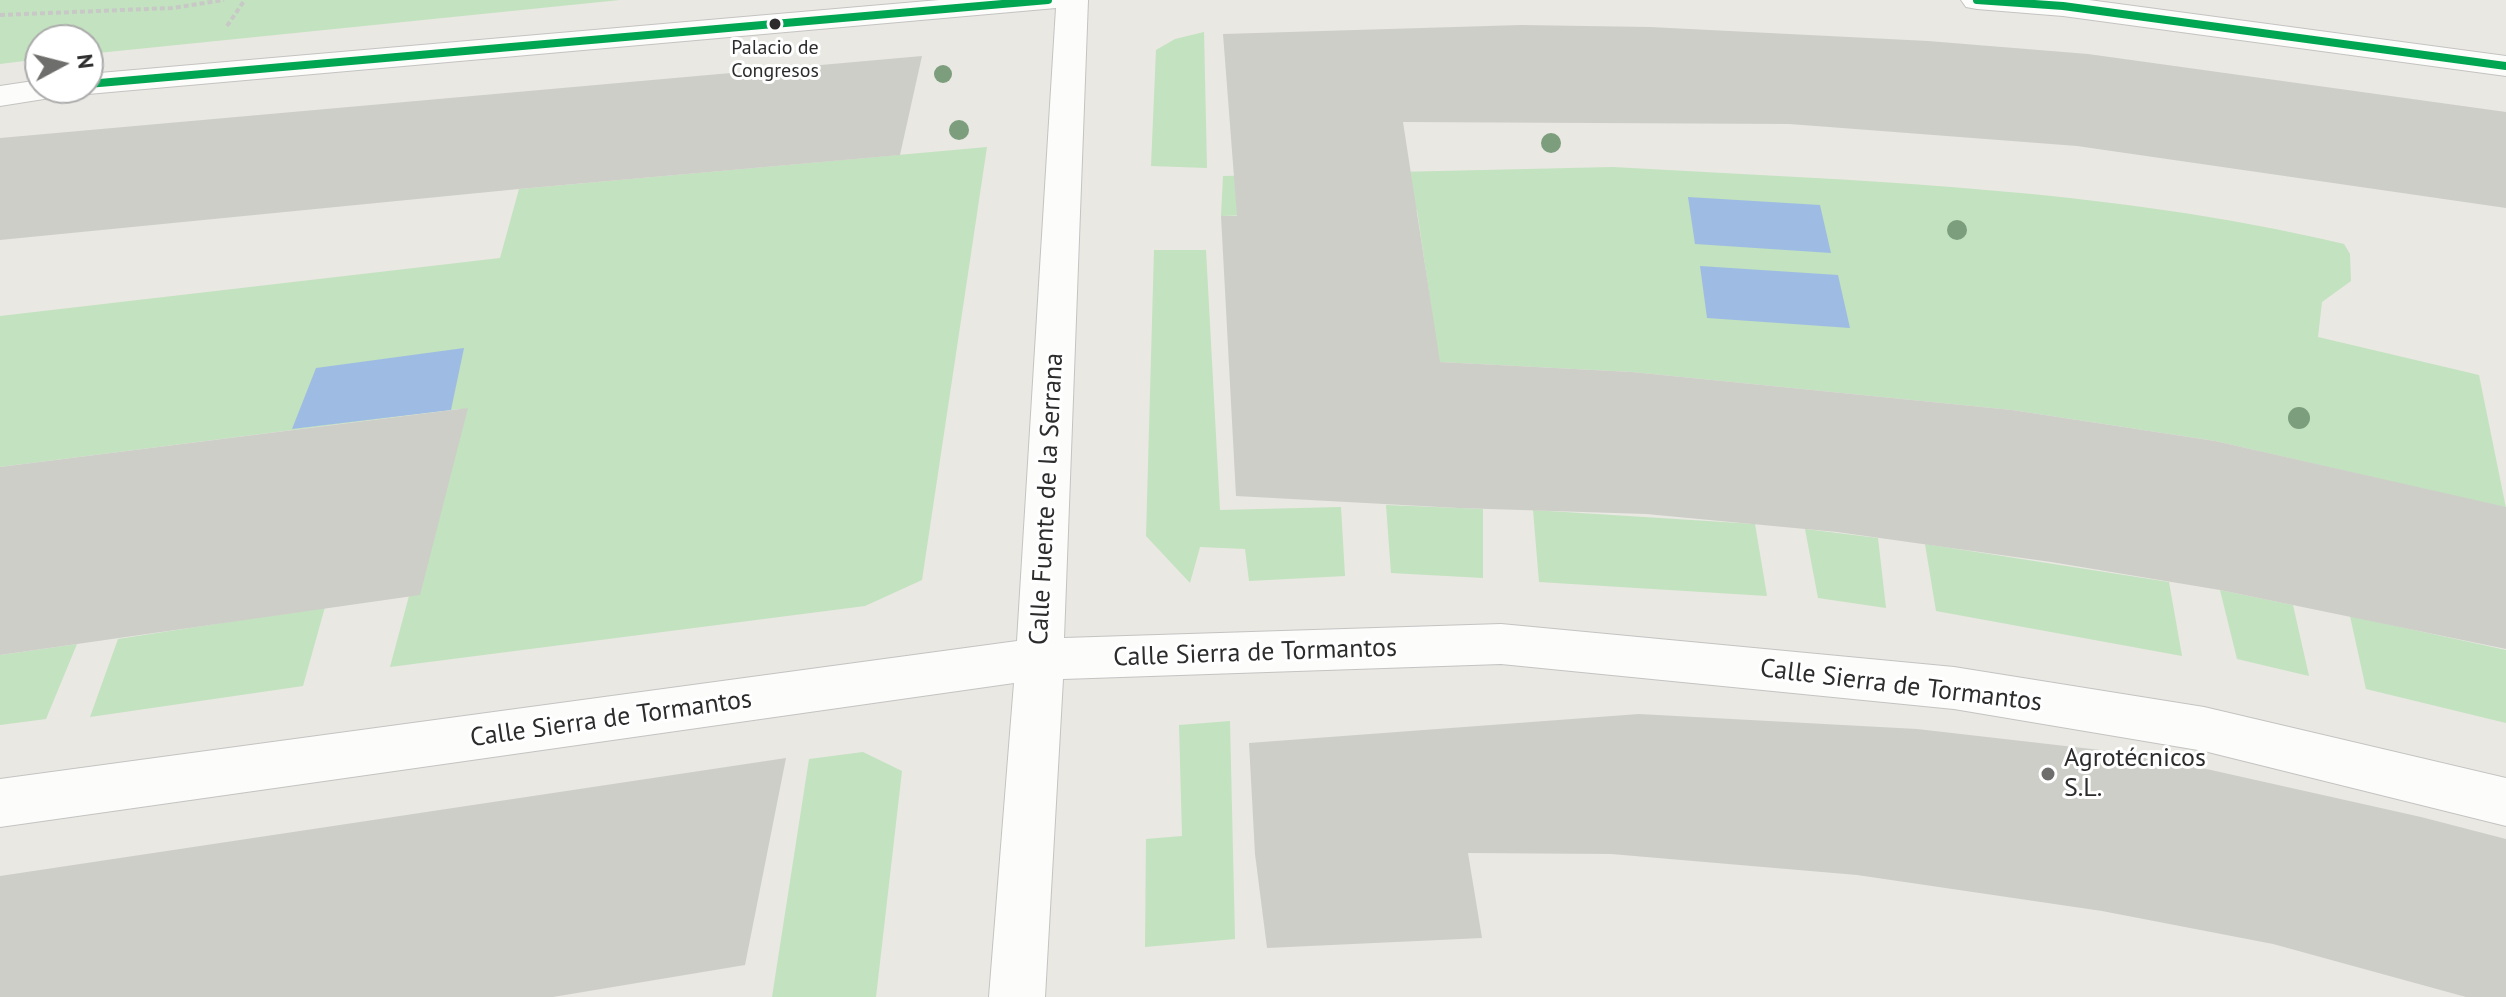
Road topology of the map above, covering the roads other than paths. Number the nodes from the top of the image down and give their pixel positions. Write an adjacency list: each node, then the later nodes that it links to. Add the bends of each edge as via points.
1 (1048, 0): 5 (street)
2 (1072, 0): 8 (street, Calle Fuente de la Serrana)
3 (1977, 0): 4 (street, via 2063,6)
4 (2506, 66)
5 (104, 83)
6 (24, 93): 7 (street)
7 (0, 96)
8 (1039, 659): 9 (street, Calle Sierra de Tormantos, via 1501,644 1938,686 2204,729); 10 (street, Calle Sierra de Tormantos); 11 (street, Calle Fuente de la Serrana)
9 (2506, 802)
10 (0, 803)
11 (1017, 997)

